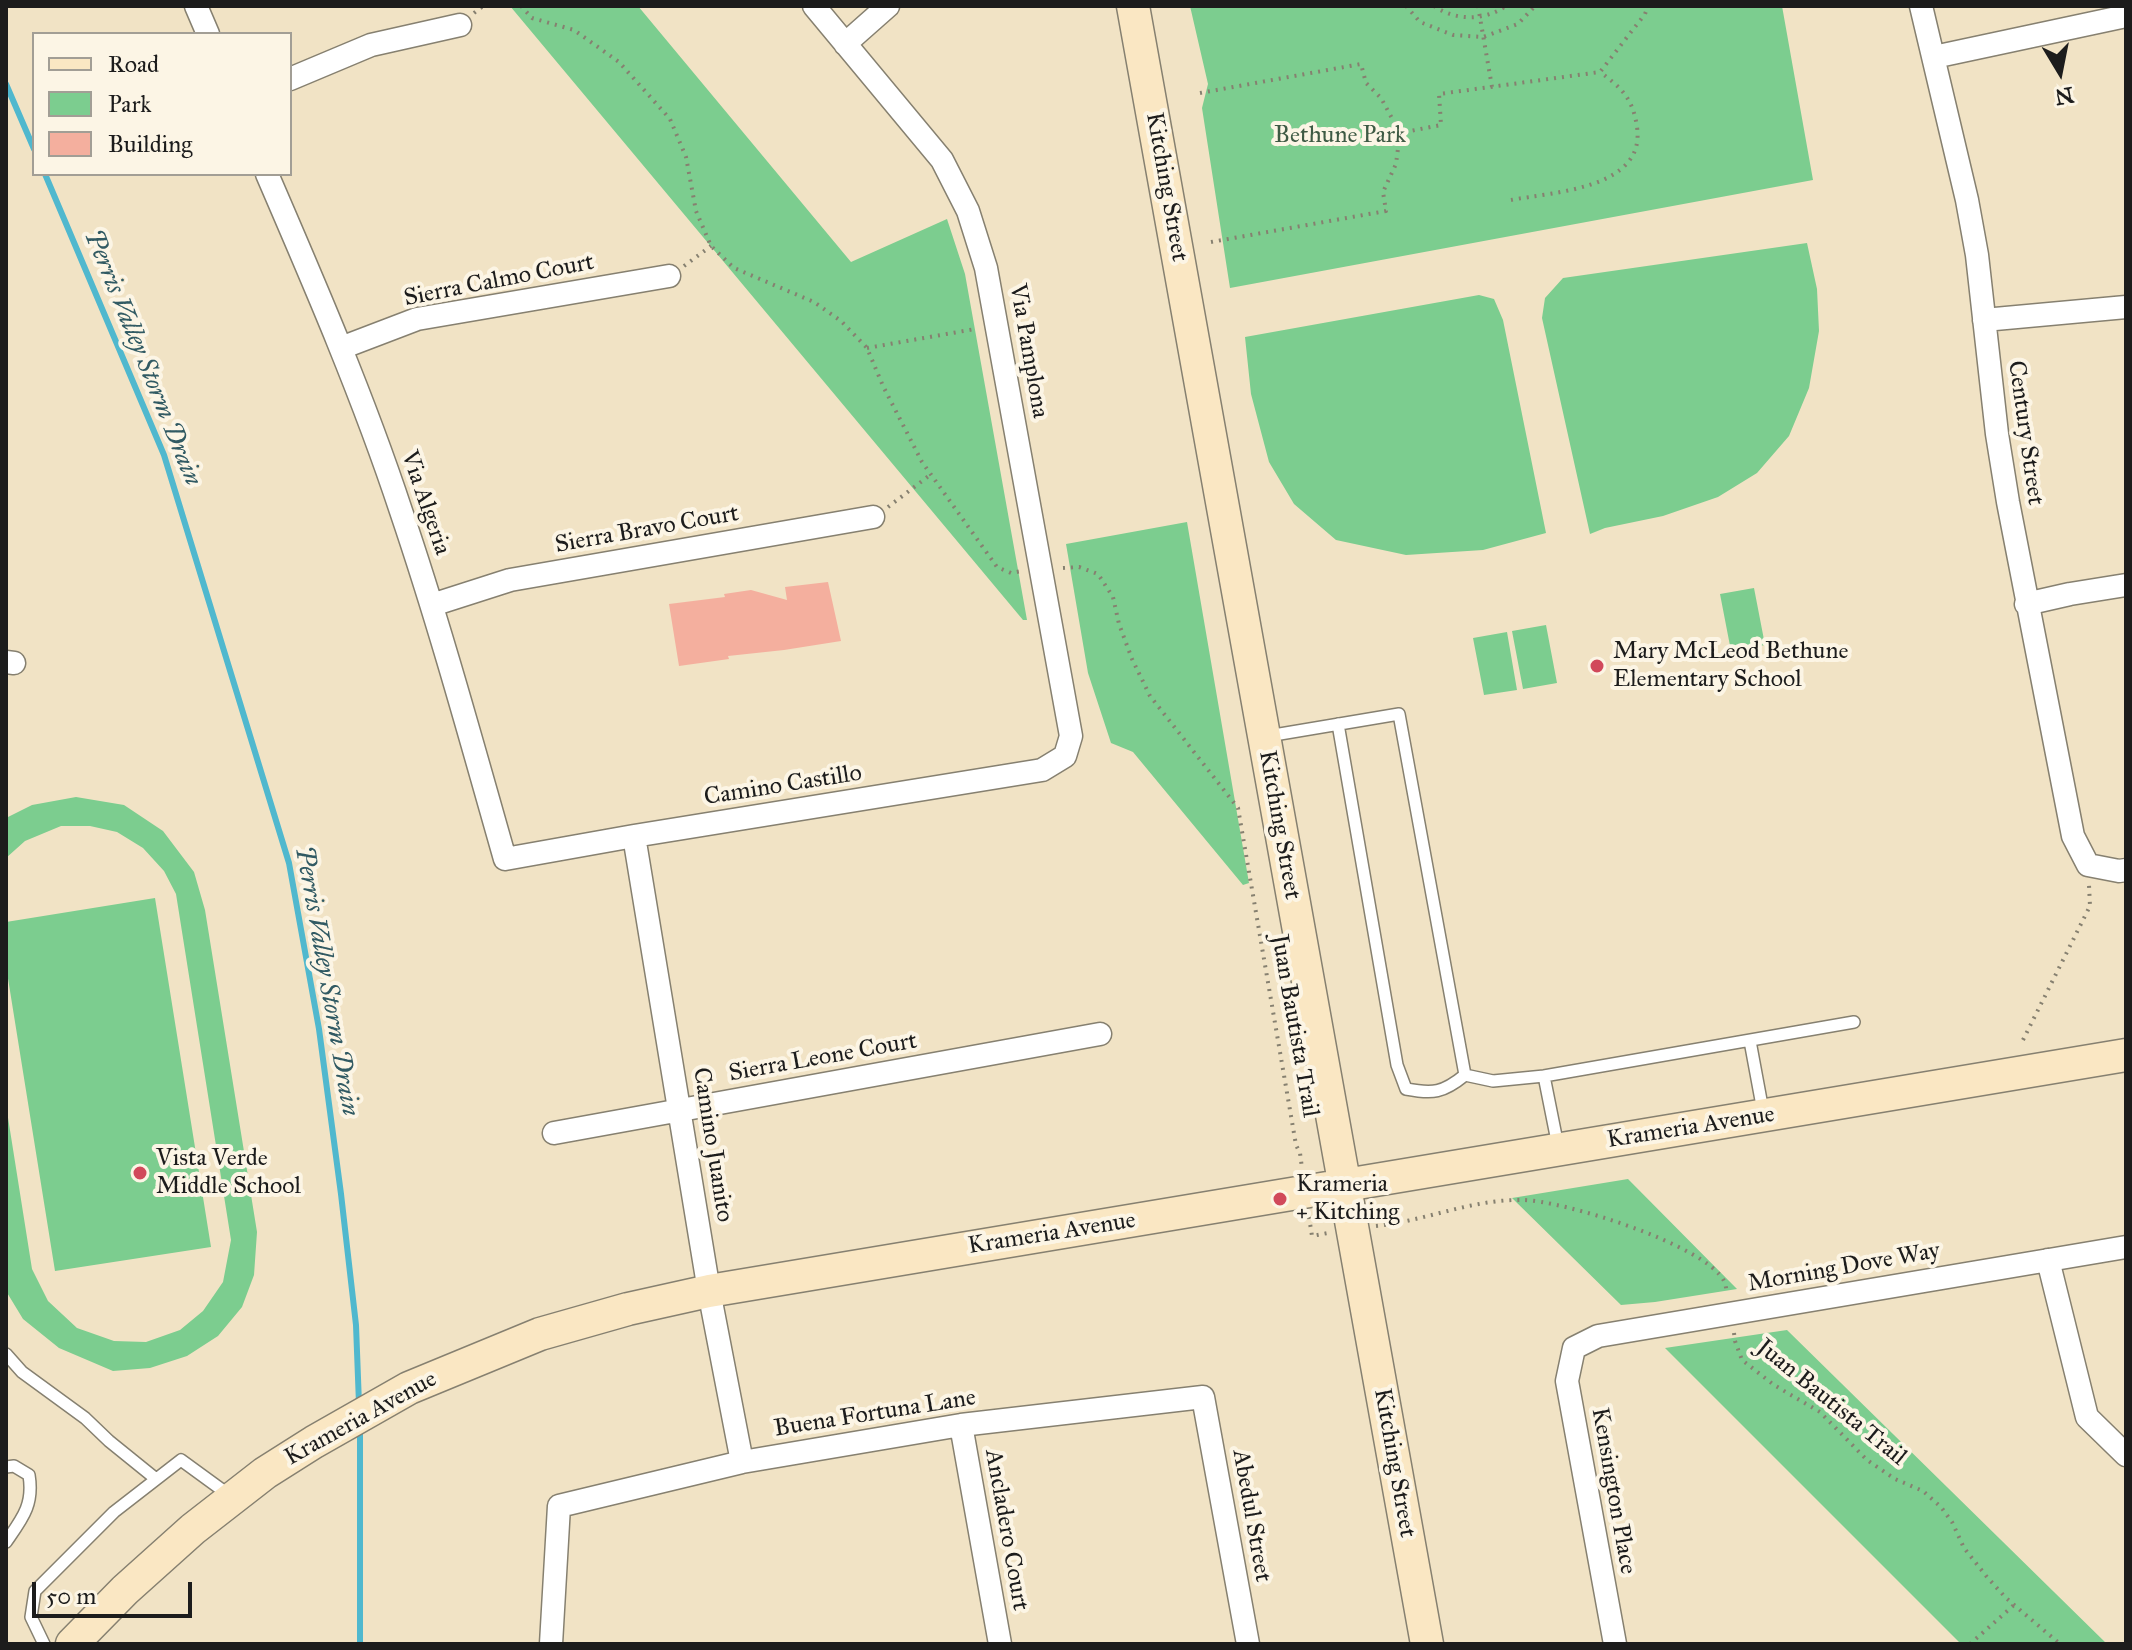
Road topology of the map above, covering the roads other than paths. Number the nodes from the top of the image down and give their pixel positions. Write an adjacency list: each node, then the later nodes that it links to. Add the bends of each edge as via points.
1 (196, 6): 8 (street)
2 (814, 6): 9 (street, Via Pamplona)
3 (888, 6): 9 (street)
4 (1133, 6): 22 (street, Kitching Street)
5 (1921, 6): 10 (street, Century Street)
6 (2126, 16): 10 (street)
7 (460, 25): 11 (street, via 371,45)
8 (207, 32)
9 (845, 44): 23 (street, Via Pamplona, via 942,160 982,254 1071,736)
10 (1934, 57): 15 (street, Century Street, via 1967,200)
11 (292, 78)
12 (268, 176): 16 (street, Via Algeria)
13 (669, 276): 16 (street, Sierra Calmo Court, via 417,319)
14 (2126, 307): 15 (street)
15 (1984, 320): 19 (street, Century Street)
16 (341, 348): 20 (street, Via Algeria)
17 (873, 517): 20 (street, Sierra Bravo Court, via 510,580)
18 (2126, 585): 19 (street)
19 (2026, 604): 26 (street, Century Street, via 2073,836 2088,865)
20 (432, 605): 25 (street, Via Algeria)
21 (1338, 724): 22 (lane); 31 (lane, via 1399,714); 31 (lane, via 1397,1065 1406,1089 1429,1094 1449,1088)
22 (1263, 737): 37 (street, Kitching Street)
23 (1065, 756): 24 (street, Camino Castillo, via 1042,770)
24 (634, 836): 25 (street, Camino Castillo); 33 (street, Camino Juanito)
25 (505, 859)
26 (2126, 870)
27 (1854, 1022): 29 (lane)
28 (1100, 1034): 33 (street, Sierra Leone Court)
29 (1750, 1041): 32 (lane); 34 (lane)
30 (2126, 1055): 34 (street, Krameria Avenue)
31 (1465, 1075): 32 (lane, via 1493,1081)
32 (1544, 1076): 36 (lane)
33 (680, 1110): 35 (street, Sierra Leone Court); 40 (street, Camino Juanito)
34 (1764, 1116): 36 (street, Krameria Avenue)
35 (554, 1133)
36 (1559, 1150): 37 (street, Krameria Avenue)
37 (1343, 1186): 40 (street, Krameria Avenue); 56 (street, Kitching Street)
38 (2126, 1247): 39 (street, Morning Dove Way)
39 (2048, 1260): 41 (street, Morning Dove Way, via 1598,1336); 45 (street, via 2087,1417)
40 (709, 1291): 46 (street, Camino Juanito); 49 (street, Krameria Avenue, via 540,1334 409,1388 314,1442)
41 (1574, 1348): 57 (street, Kensington Place, via 1567,1381)
42 (6, 1354): 48 (lane)
43 (1203, 1397): 44 (street, Buena Fortuna Lane); 55 (street, Abedul Street)
44 (961, 1425): 46 (street, Buena Fortuna Lane); 54 (street, Ancladero Court)
45 (2126, 1455)
46 (742, 1462): 53 (street, Buena Fortuna Lane, via 559,1506)
47 (6, 1467): 50 (lane, via 29,1475 31,1488 30,1503)
48 (156, 1479): 49 (lane, via 181,1460); 51 (lane, via 114,1512 35,1591 31,1617)
49 (233, 1498): 52 (street, Krameria Avenue, via 125,1590)
50 (6, 1542)
51 (44, 1644)
52 (72, 1644)
53 (551, 1644)
54 (1000, 1644)
55 (1248, 1644)
56 (1427, 1644)
57 (1615, 1644)

